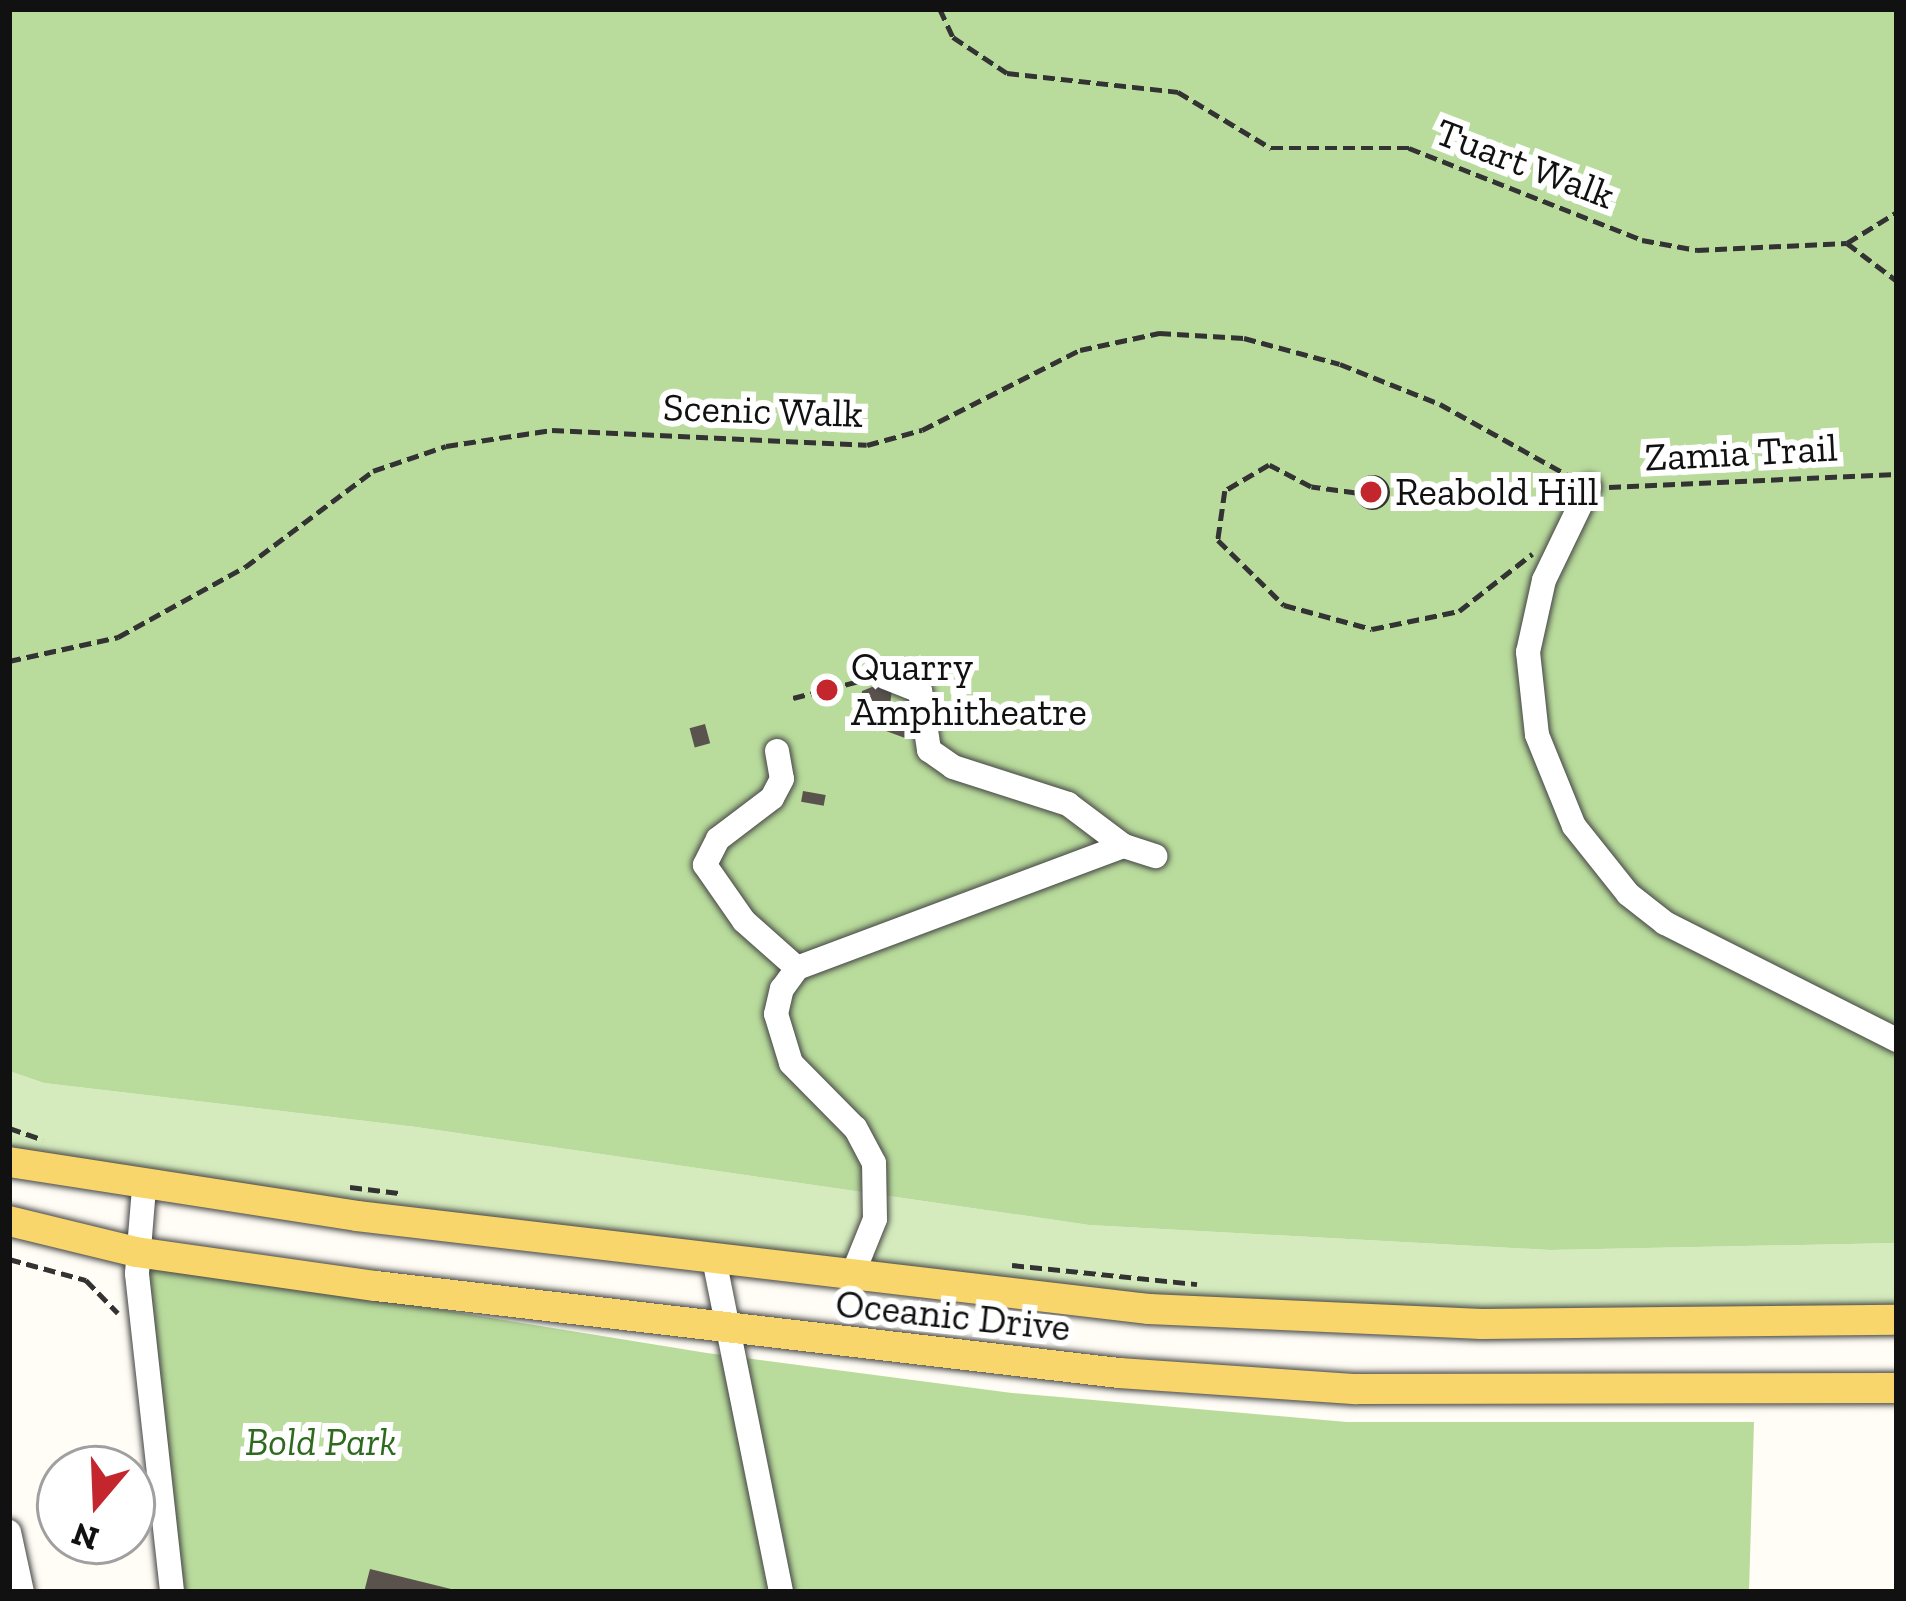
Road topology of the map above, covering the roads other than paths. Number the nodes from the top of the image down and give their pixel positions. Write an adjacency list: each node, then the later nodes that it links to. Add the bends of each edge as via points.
1 (1589, 487): 7 (street, via 1532,614 1528,652 1537,735 1574,826 1628,894 1665,923)
2 (885, 677): 4 (street, via 920,691 929,750 952,767 1068,804)
3 (777, 751): 6 (street, via 782,779 772,798 718,839 705,866 744,921)
4 (1124, 846): 5 (street); 6 (street)
5 (1155, 856)
6 (797, 968): 13 (street, via 782,989 779,1039 874,1163 875,1219)
7 (1897, 1040)
8 (9, 1162): 9 (main road, Oceanic Drive)
9 (145, 1188): 11 (street); 12 (main road, Oceanic Drive)
10 (9, 1221): 11 (main road, Oceanic Drive)
11 (136, 1252): 15 (main road, Oceanic Drive); 19 (street)
12 (714, 1259): 13 (main road, Oceanic Drive); 15 (street)
13 (852, 1276): 14 (main road, Oceanic Drive, via 1149,1309 1344,1320)
14 (1897, 1321)
15 (728, 1330): 16 (main road, Oceanic Drive, via 1119,1373 1356,1389); 20 (street)
16 (1897, 1388)
17 (9, 1532): 18 (street)
18 (22, 1592)
19 (172, 1592)
20 (781, 1592)

